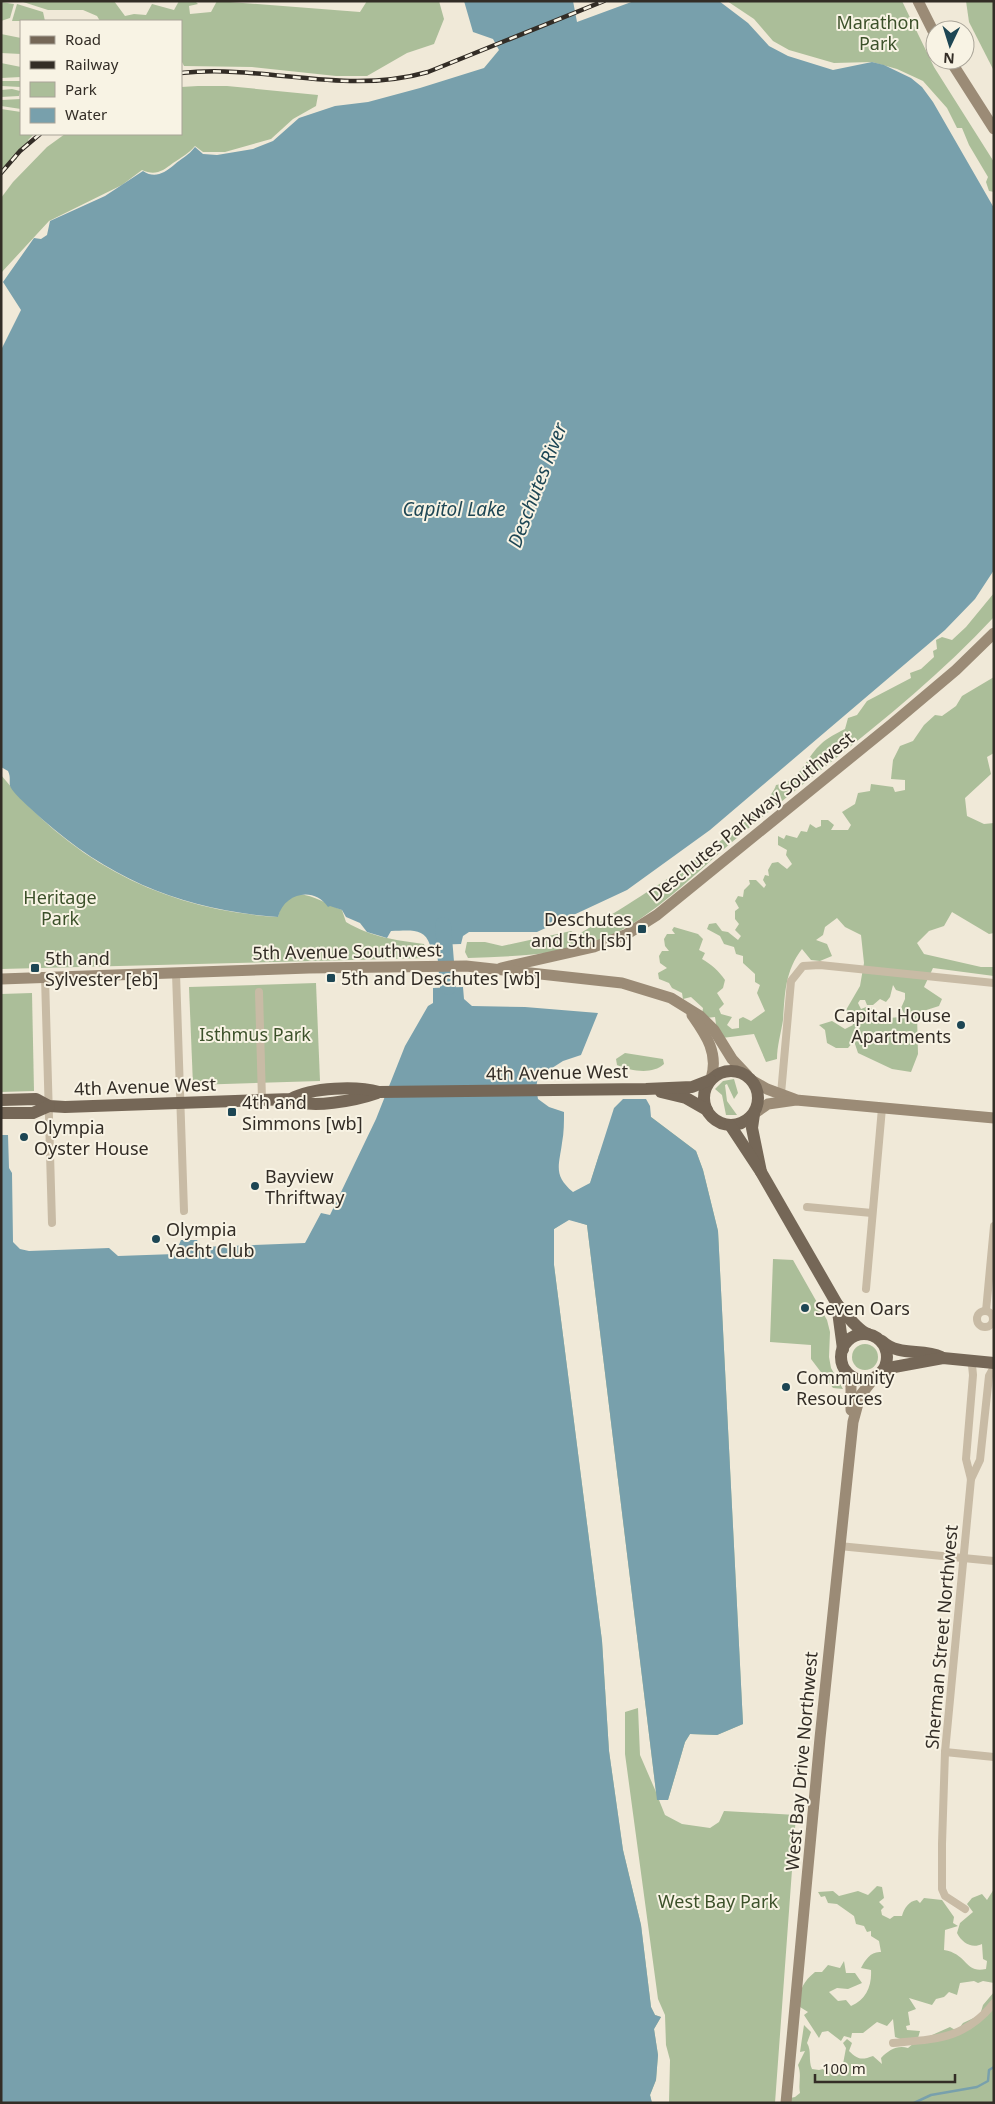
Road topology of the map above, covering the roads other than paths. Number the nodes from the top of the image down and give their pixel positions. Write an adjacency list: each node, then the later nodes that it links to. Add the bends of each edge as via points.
1 (918, 1): 2 (street)
2 (928, 20)
3 (956, 70): 4 (street)
4 (994, 129)
5 (994, 633): 6 (street, Deschutes Parkway Southwest, via 928,694 657,915 627,934 594,948)
6 (498, 968): 7 (street, 5th Avenue Southwest); 12 (street, 5th Avenue Southwest, via 640,986)
7 (176, 973): 8 (street, 5th Avenue Southwest); 20 (street)
8 (45, 977): 9 (street, 5th Avenue Southwest); 21 (street)
9 (1, 979)
10 (994, 982): 16 (street, via 803,966 792,981)
11 (259, 992): 18 (street)
12 (687, 1007): 13 (street, 5th Avenue Southwest, via 708,1023 732,1059); 14 (street, via 713,1052 714,1069)
13 (750, 1078): 14 (main road, via 732,1070); 16 (street); 25 (main road, via 759,1096)
14 (707, 1081): 15 (main road); 23 (main road, via 704,1094)
15 (646, 1089): 18 (main road, 4th Avenue West, via 314,1091 292,1099); 23 (main road, via 694,1102)
16 (781, 1094): 19 (street)
17 (1, 1100): 21 (main road, 4th Avenue West, via 36,1099)
18 (262, 1100): 20 (main road, 4th Avenue West)
19 (796, 1100): 22 (street); 25 (street, via 768,1104)
20 (181, 1102): 21 (main road, 4th Avenue West); 30 (street)
21 (50, 1106): 24 (main road, via 33,1113); 32 (street)
22 (882, 1108): 26 (street); 31 (street)
23 (707, 1110): 27 (main road, via 713,1118)
24 (1, 1113)
25 (754, 1113): 27 (main road, via 740,1124); 28 (main road, via 752,1128)
26 (994, 1118)
27 (730, 1125): 28 (main road)
28 (761, 1172): 35 (main road)
29 (807, 1207): 31 (street)
30 (184, 1210)
31 (872, 1213): 34 (street)
32 (52, 1223)
33 (994, 1226): 36 (street)
34 (866, 1289)
35 (837, 1304): 37 (main road, via 858,1329); 39 (main road)
36 (986, 1311)
37 (868, 1334): 38 (main road); 39 (main road, via 853,1337)
38 (881, 1341): 40 (main road, via 896,1350); 45 (main road, via 887,1361)
39 (843, 1349): 44 (main road, via 841,1356)
40 (943, 1358): 41 (main road); 45 (main road, via 894,1367)
41 (967, 1360): 42 (main road); 47 (street, Sherman Street Northwest, via 974,1375 966,1459)
42 (994, 1363)
43 (994, 1368): 47 (street, via 989,1376 980,1460)
44 (846, 1371): 45 (main road, via 859,1379); 46 (street, West Bay Drive Northwest, via 851,1386)
45 (877, 1376): 46 (street, West Bay Drive Northwest, via 860,1396)
46 (853, 1422): 48 (street, West Bay Drive Northwest)
47 (971, 1479): 49 (street, Sherman Street Northwest)
48 (839, 1546): 49 (street); 56 (street, West Bay Drive Northwest)
49 (962, 1558): 50 (street); 51 (street, Sherman Street Northwest)
50 (994, 1560)
51 (945, 1752): 52 (street); 53 (street, Sherman Street Northwest, via 942,1888 945,1896)
52 (994, 1757)
53 (964, 1910)
54 (994, 2003): 55 (street, via 970,2028 948,2035)
55 (893, 2043)
56 (786, 2103)

